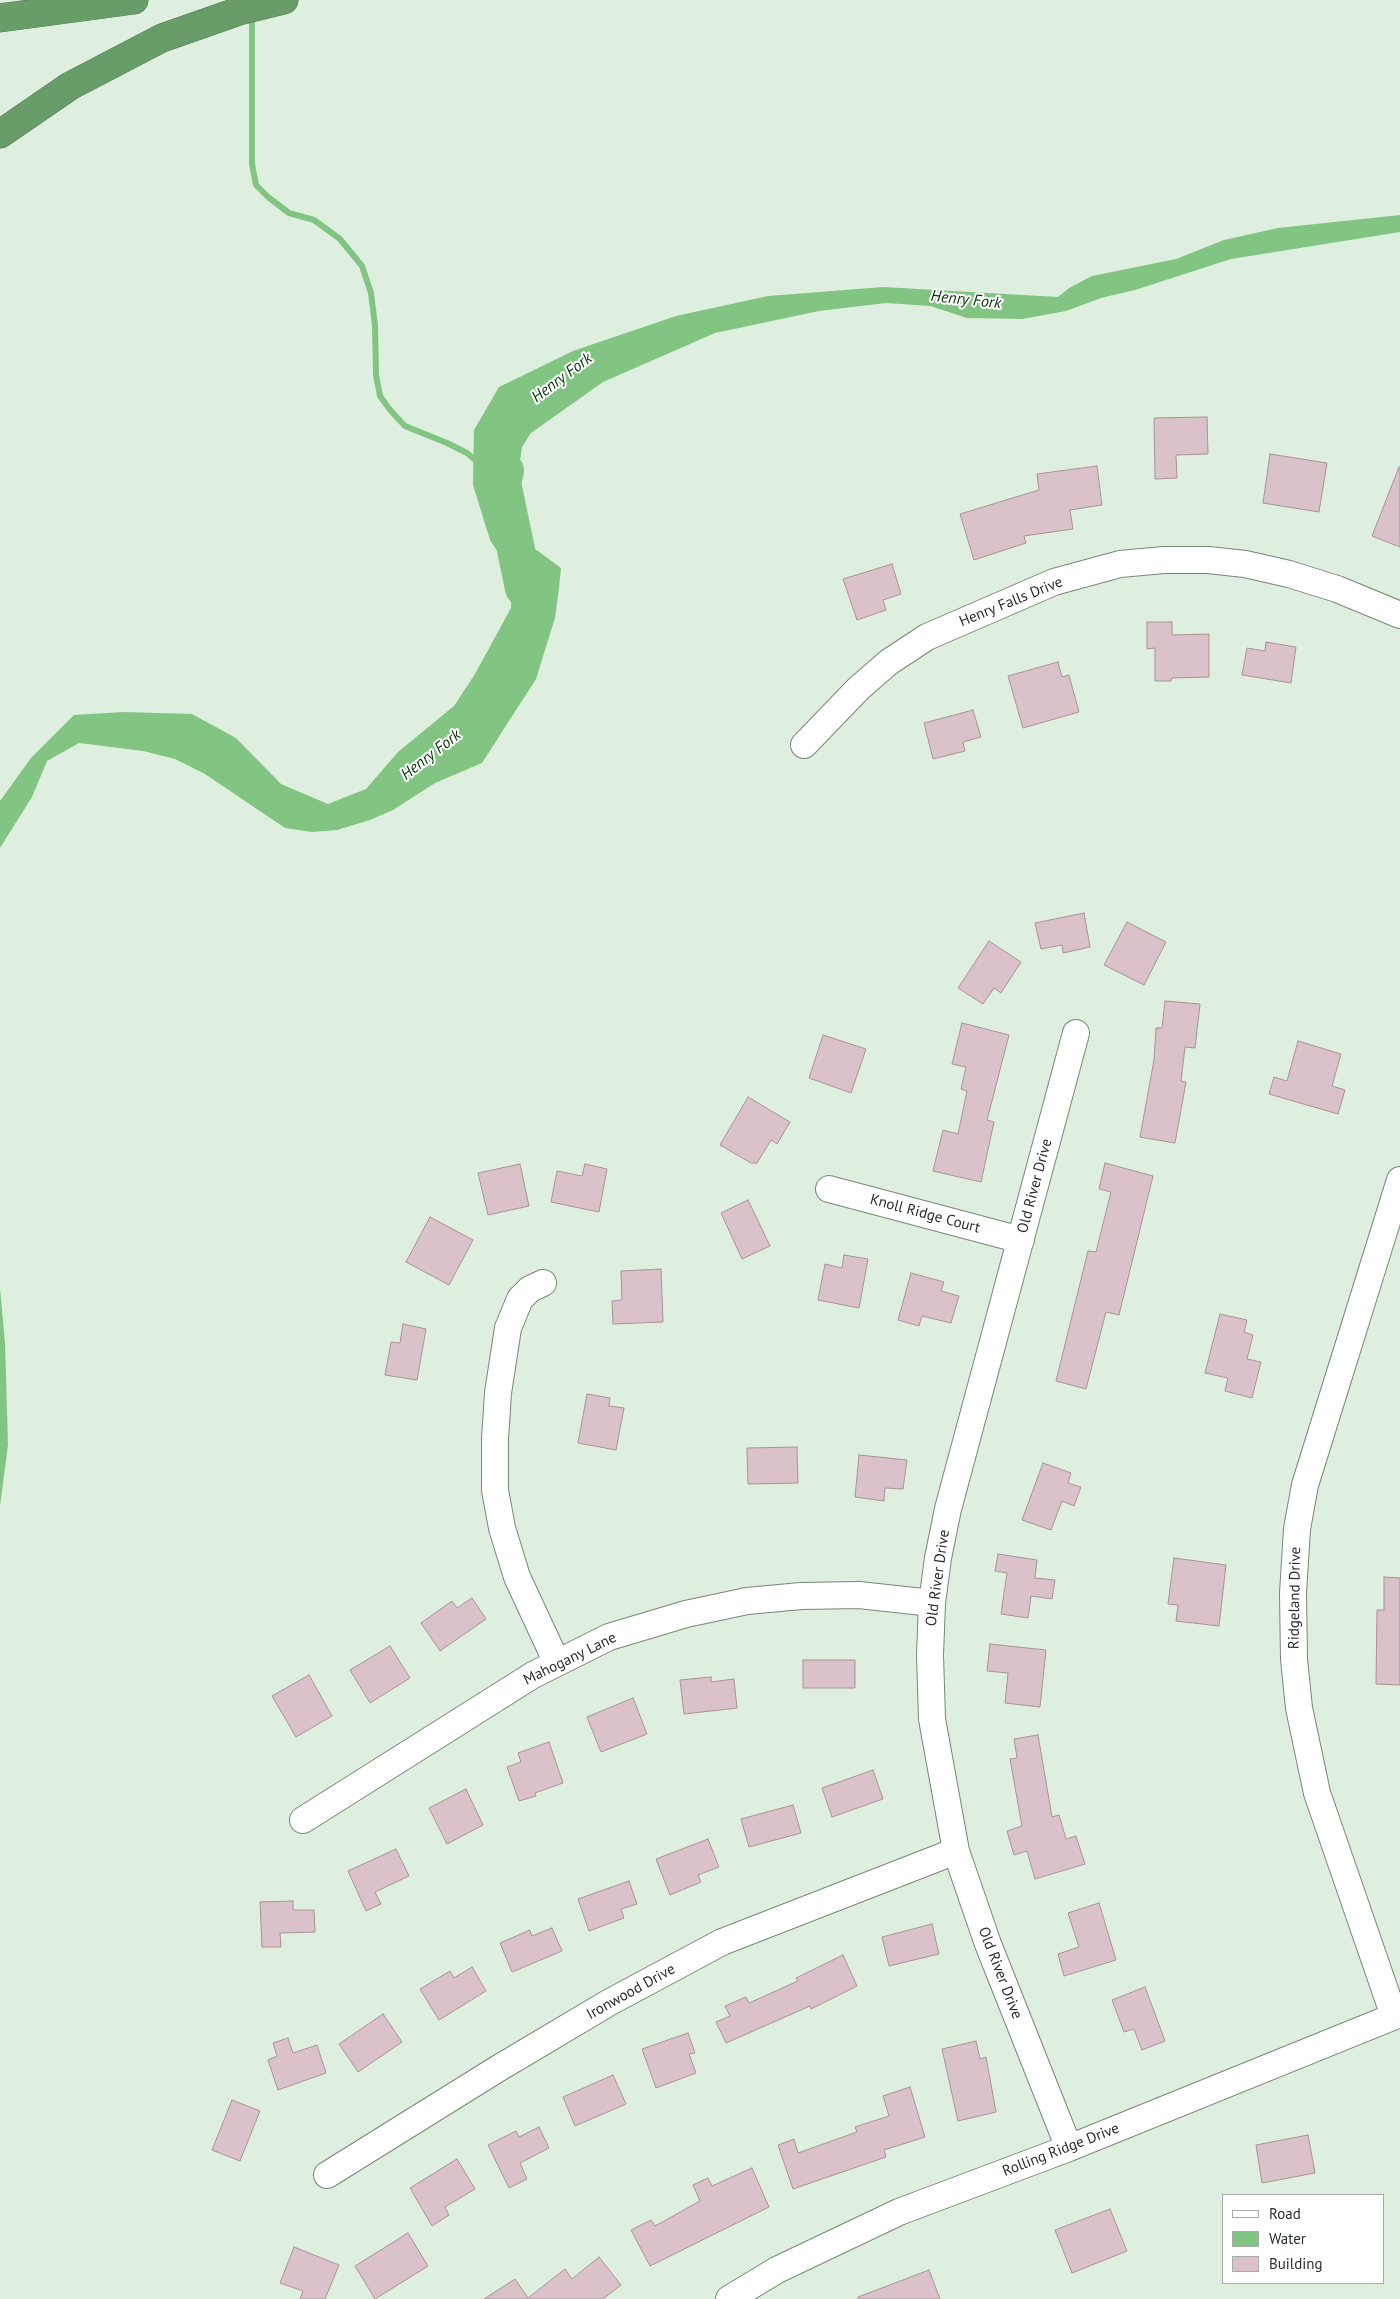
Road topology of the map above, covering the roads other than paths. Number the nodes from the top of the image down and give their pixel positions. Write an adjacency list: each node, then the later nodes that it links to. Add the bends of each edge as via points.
1 (134, 0): 3 (highway)
2 (284, 0): 4 (highway, via 239,11 162,38 70,86)
3 (0, 18)
4 (0, 134)
5 (1400, 615): 6 (street, Henry Falls Drive, via 1337,589 1245,564 1164,560 1120,564 1054,582 927,637 889,662 859,688)
6 (804, 745)
7 (1076, 1033): 10 (street, Old River Drive)
8 (1400, 1180): 16 (street, Ridgeland Drive, via 1305,1485 1297,1529 1293,1593 1299,1708 1317,1793)
9 (829, 1189): 10 (street, Knoll Ridge Court)
10 (1021, 1240): 12 (street, Old River Drive, via 948,1509)
11 (543, 1283): 13 (street, via 520,1299 508,1328 494,1439 496,1490 502,1528 517,1577)
12 (932, 1602): 13 (street, Mahogany Lane, via 859,1595 746,1601 686,1614 609,1637); 15 (street, Old River Drive, via 932,1719)
13 (557, 1663): 14 (street, Mahogany Lane, via 533,1674)
14 (303, 1820)
15 (956, 1851): 17 (street, Old River Drive, via 988,1944); 18 (street, Ironwood Drive, via 722,1942 576,2022)
16 (1397, 2015): 17 (street, Rolling Ridge Drive)
17 (1069, 2148): 19 (street, Rolling Ridge Drive, via 899,2212 778,2270)
18 (327, 2175)
19 (729, 2299)

